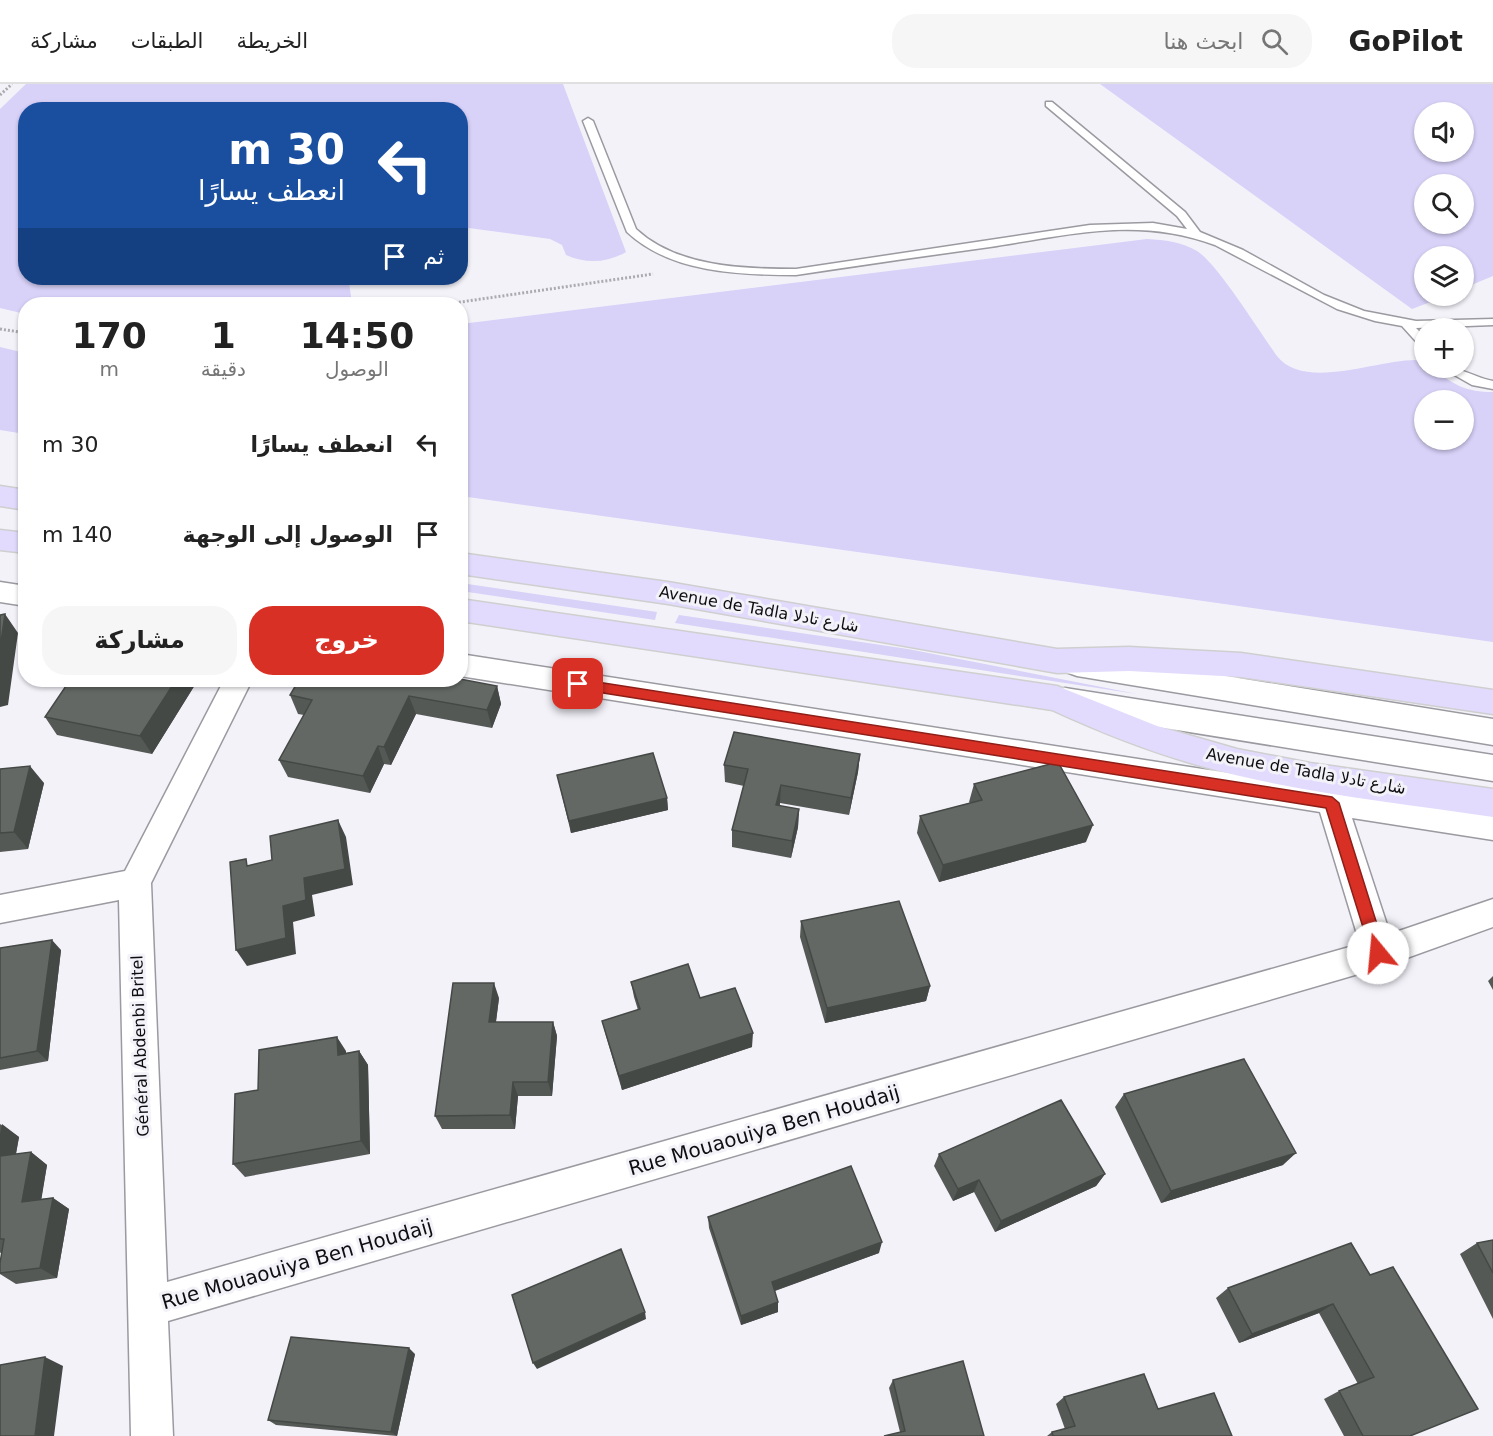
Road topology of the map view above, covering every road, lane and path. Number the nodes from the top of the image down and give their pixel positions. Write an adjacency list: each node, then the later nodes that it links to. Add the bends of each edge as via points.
1 (12, 84): 2 (path)
2 (0, 95)
3 (1049, 104): 5 (lane, via 1181,214)
4 (588, 121): 5 (lane, via 638,239 662,253 721,267 796,272 1113,225 1154,226)
5 (1196, 234): 9 (lane, via 1234,248 1340,306)
6 (656, 274): 7 (path)
7 (468, 301)
8 (1493, 322): 9 (lane)
9 (1407, 325): 12 (lane)
10 (0, 329): 11 (path)
11 (18, 332)
12 (1414, 332)
13 (1468, 378): 14 (lane)
14 (1493, 385)
15 (0, 496): 16 (main road)
16 (18, 499)
17 (0, 540): 18 (main road)
18 (18, 542)
19 (468, 564): 23 (main road, Avenue de Tadla شارع تادلا, via 668,593)
20 (0, 592): 21 (street)
21 (18, 595)
22 (468, 611): 26 (main road, Avenue de Tadla شارع تادلا)
23 (1057, 661): 27 (main road, Avenue de Tadla شارع تادلا, via 1157,659 1241,665); 28 (main road, Avenue de Tadla شارع تادلا)
24 (468, 666): 30 (street)
25 (234, 687): 33 (street, Général Abdenbi Britel)
26 (1057, 698): 29 (main road, Avenue de Tadla شارع تادلا); 31 (main road, Avenue de Tadla شارع تادلا, via 1127,729 1204,754)
27 (1493, 702)
28 (1493, 732)
29 (1493, 768)
30 (1332, 803): 32 (street); 36 (street)
31 (1493, 803)
32 (1493, 827)
33 (135, 883): 34 (street); 37 (street, Général Abdenbi Britel)
34 (0, 909)
35 (1493, 913): 36 (street, Rue Mouaouiya Ben Houdaij)
36 (1378, 953): 37 (street, Rue Mouaouiya Ben Houdaij)
37 (149, 1307): 38 (street, Général Abdenbi Britel)
38 (152, 1436)

